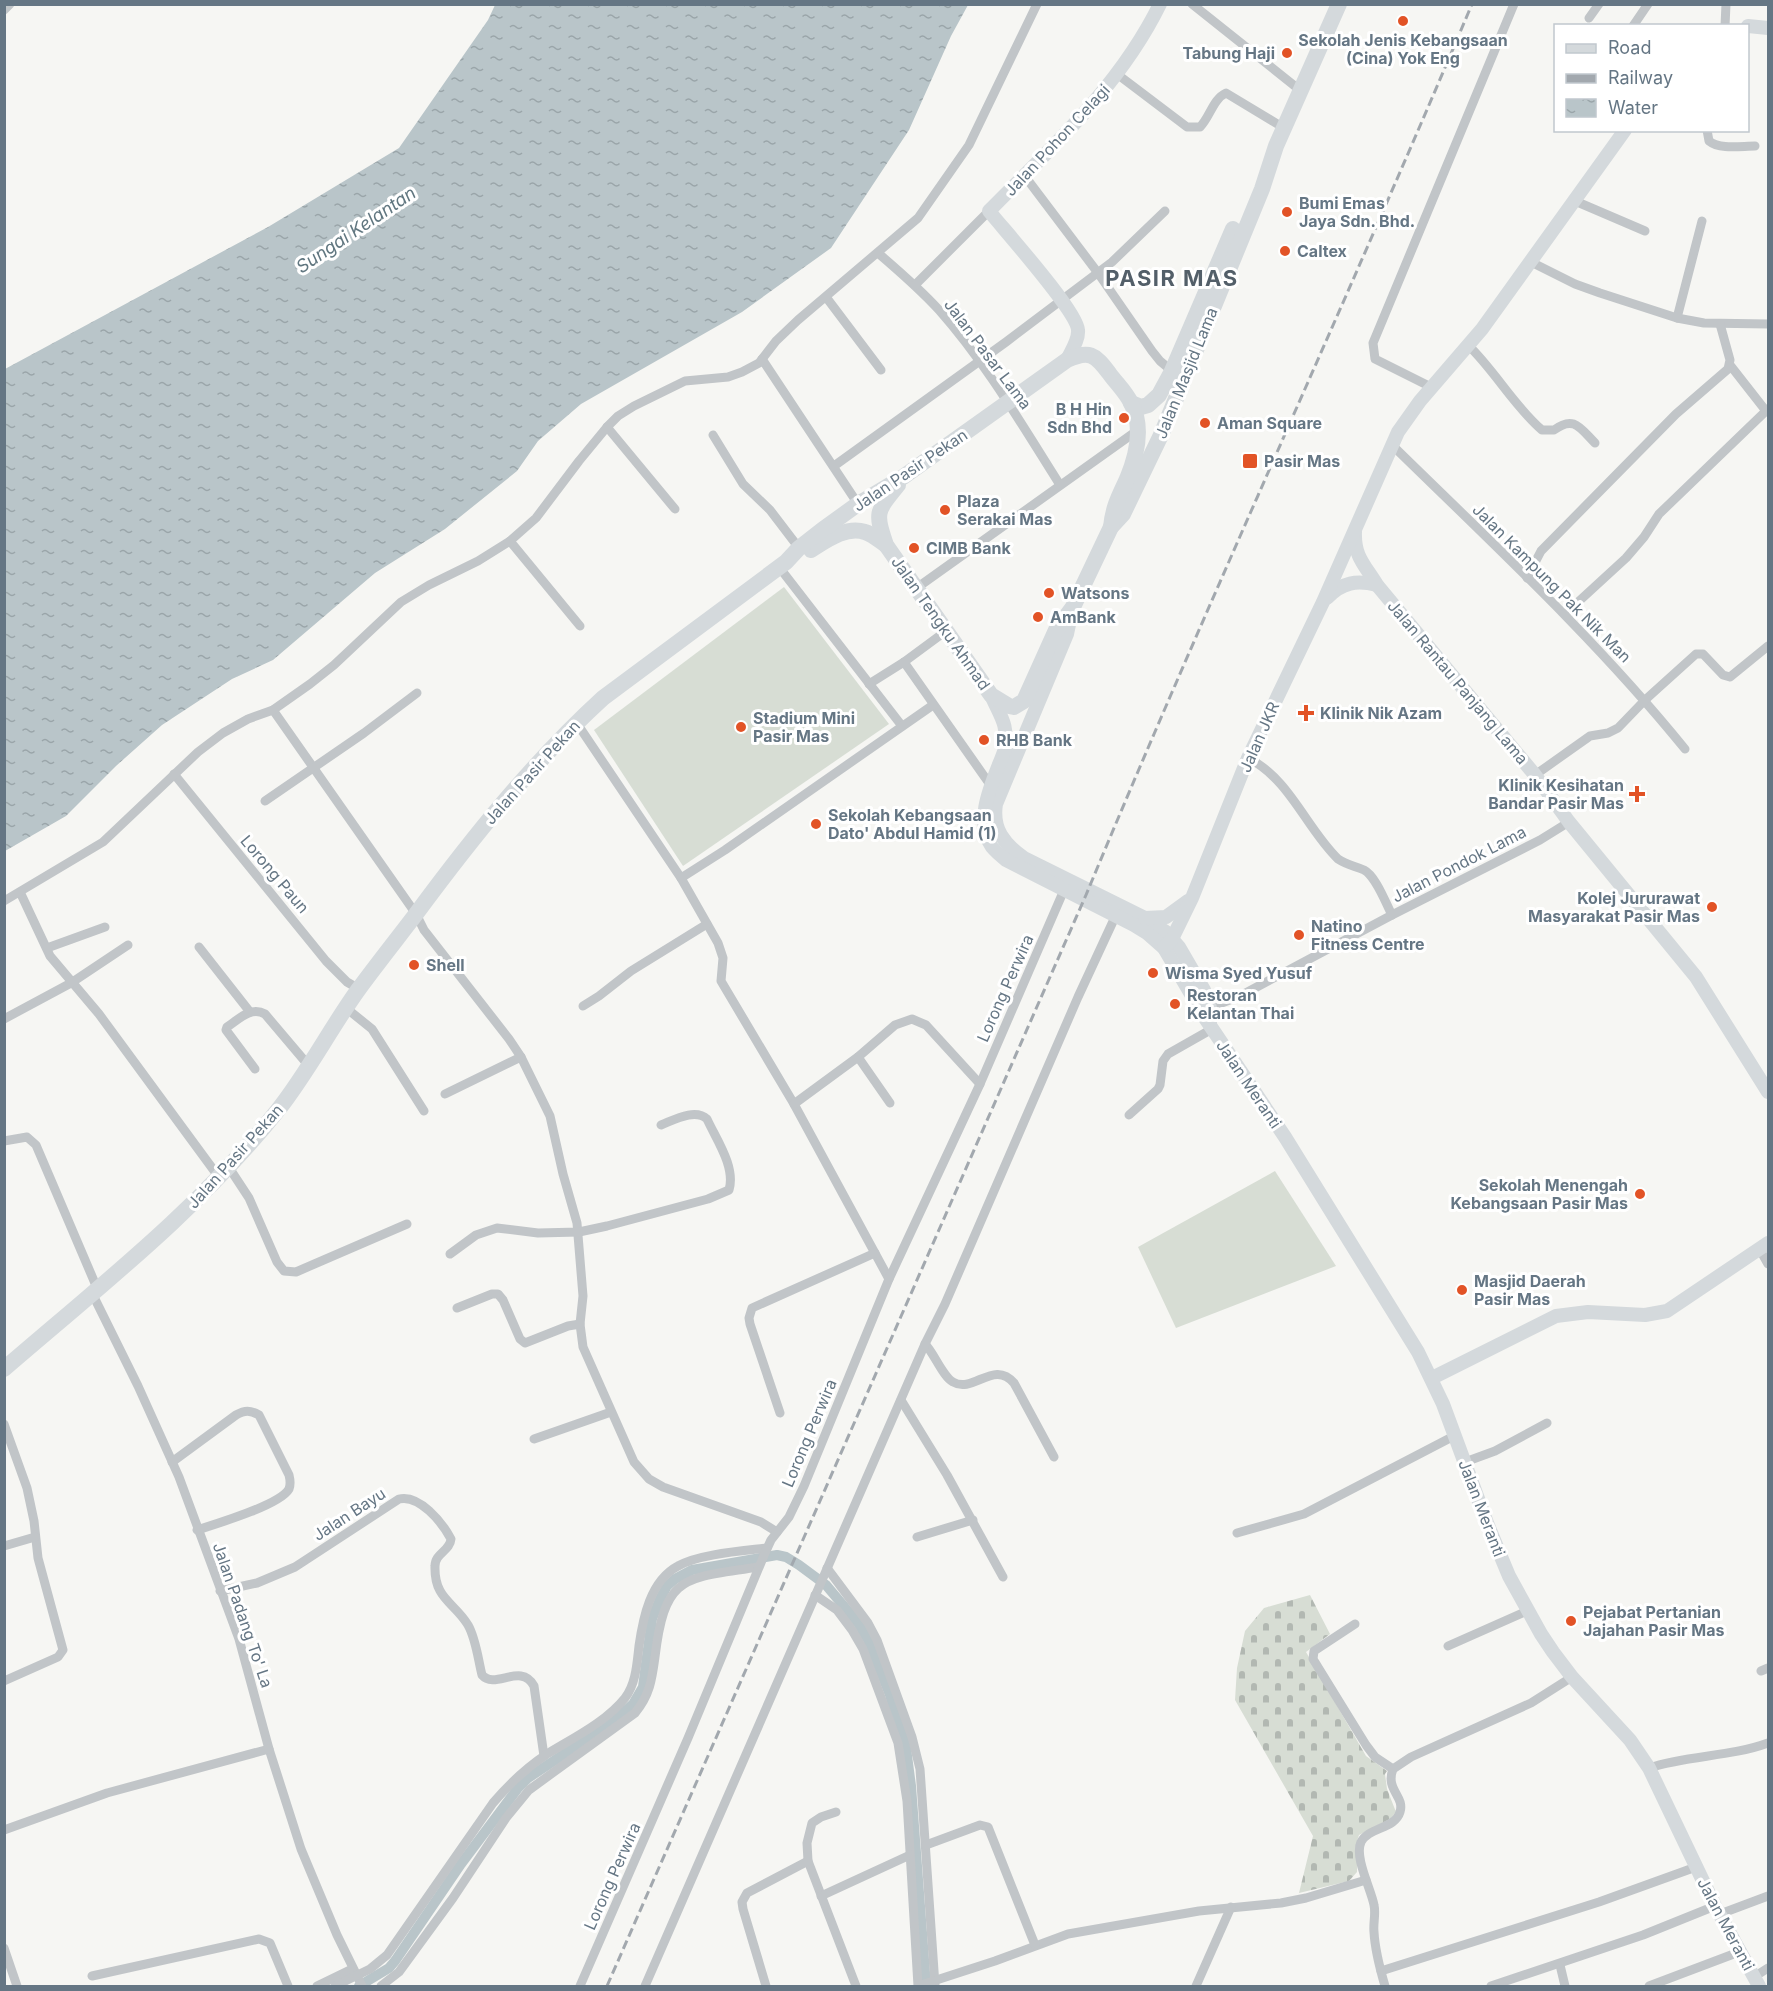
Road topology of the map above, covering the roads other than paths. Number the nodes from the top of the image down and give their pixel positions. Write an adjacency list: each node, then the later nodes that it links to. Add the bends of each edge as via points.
1 (10, 4): 10 (street)
2 (1037, 4): 29 (street, via 969,145 918,218)
3 (1160, 4): 16 (street, Jalan Pohon Celagi)
4 (1192, 4): 17 (street)
5 (1339, 4): 17 (highway, Jalan Masjid Lama)
6 (1514, 4): 45 (street, via 1373,343 1376,359)
7 (1599, 4): 11 (street)
8 (1648, 4): 12 (street)
9 (1726, 4): 13 (street)
10 (4, 10)
11 (1589, 18)
12 (1634, 24)
13 (1725, 24)
14 (1749, 26): 15 (street)
15 (1768, 28)
16 (1117, 74): 18 (street, via 1188,127 1200,127 1226,93); 22 (street, Jalan Pohon Celagi)
17 (1301, 91): 18 (highway, Jalan Masjid Lama)
18 (1284, 128): 24 (highway, Jalan Masjid Lama)
19 (1624, 132): 23 (street, Jalan JKR)
20 (1707, 132): 21 (street, via 1709,141 1719,146)
21 (1755, 146)
22 (1024, 176): 26 (street, Jalan Pohon Celagi); 31 (street)
23 (1575, 201): 28 (street); 30 (street, Jalan JKR)
24 (1249, 208): 44 (highway, Jalan Masjid Lama); 59 (highway, Jalan Masjid Lama, via 1161,435 1123,514)
25 (1165, 211): 31 (street)
26 (989, 212): 32 (street); 34 (street)
27 (1702, 220): 35 (street)
28 (1645, 231)
29 (878, 253): 32 (street, Jalan Pasar Lama); 33 (street)
30 (1531, 262): 35 (street, via 1600,293); 38 (street, Jalan JKR)
31 (1098, 273): 34 (street); 44 (street, via 1160,362)
32 (915, 285): 41 (street, Jalan Pasar Lama)
33 (826, 297): 39 (street, via 776,341); 43 (street)
34 (1061, 299): 40 (street, via 1076,321 1079,334); 41 (street)
35 (1677, 318): 36 (street)
36 (1720, 324): 37 (street); 42 (street)
37 (1768, 324)
38 (1468, 345): 45 (street, Jalan JKR); 52 (street, via 1542,430 1571,423)
39 (762, 360): 49 (street, via 728,377 685,381 634,406); 54 (street)
40 (1067, 360): 46 (highway, Jalan Pasir Pekan); 47 (highway, via 1084,354 1098,358)
41 (979, 362): 46 (street, Jalan Pasar Lama); 54 (street)
42 (1730, 365): 48 (street); 65 (street, via 1541,551)
43 (881, 370)
44 (1172, 371): 47 (highway, Jalan Masjid Lama, via 1154,402 1141,407)
45 (1431, 387): 53 (street, Jalan JKR)
46 (1008, 402): 55 (highway, Jalan Pasir Pekan); 56 (street, Jalan Pasar Lama)
47 (1131, 403): 50 (highway, Jalan Masjid Lama)
48 (1767, 410): 70 (street, via 1659,514 1626,558)
49 (607, 427): 58 (street); 61 (street, via 536,518)
50 (1138, 430): 56 (street); 59 (highway, Jalan Masjid Lama, via 1137,454 1113,509)
51 (713, 435): 63 (street, via 743,484 770,510)
52 (1595, 443)
53 (1391, 444): 60 (street, Jalan JKR); 65 (street, Jalan Kampung Pak Nik Man)
54 (834, 466): 57 (street)
55 (903, 477): 57 (highway, Jalan Pasir Pekan); 62 (highway, via 879,511)
56 (1060, 485): 67 (street)
57 (858, 504): 63 (highway, Jalan Pasir Pekan)
58 (675, 509)
59 (1111, 527): 69 (highway, Jalan Masjid Lama)
60 (1355, 527): 66 (street, Jalan Rantau Panjang Lama, via 1358,556); 68 (street, Jalan JKR)
61 (510, 541): 71 (street); 81 (street, via 401,602 334,665)
62 (886, 545): 64 (highway, via 867,532 843,532); 67 (highway, Jalan Tengku Ahmad)
63 (799, 549): 64 (highway, Jalan Pasir Pekan)
64 (783, 564): 75 (street); 82 (highway, Jalan Pasir Pekan)
65 (1527, 578): 70 (street, Jalan Kampung Pak Nik Man)
66 (1377, 585): 68 (street, via 1363,581 1343,585); 88 (street, Jalan Rantau Panjang Lama)
67 (918, 587): 72 (highway, Jalan Tengku Ahmad)
68 (1323, 602): 85 (street, Jalan JKR)
69 (1073, 607): 78 (street, via 1067,634); 78 (highway, Jalan Masjid Lama, via 1056,630)
70 (1565, 614): 79 (street, Jalan Kampung Pak Nik Man)
71 (580, 626)
72 (946, 631): 74 (street); 77 (highway, Jalan Tengku Ahmad)
73 (1768, 646): 79 (street, via 1730,677 1723,675 1703,654 1696,654)
74 (904, 662): 75 (street); 80 (street)
75 (869, 684): 83 (street)
76 (417, 693): 86 (street)
77 (991, 695): 78 (highway, Jalan Tengku Ahmad, via 1014,707); 89 (street, via 1006,728 1006,740)
78 (1032, 698): 92 (street, via 996,804)
79 (1645, 700): 84 (street, Jalan Kampung Pak Nik Man); 88 (street, via 1618,728 1590,736)
80 (933, 705): 83 (street); 89 (street)
81 (273, 710): 86 (street); 87 (street, via 223,733)
82 (576, 722): 93 (street); 99 (highway, Jalan Pasir Pekan, via 515,786)
83 (902, 726): 93 (street)
84 (1685, 749)
85 (1248, 758): 96 (street, Jalan JKR); 101 (street, via 1283,788 1338,859 1371,876)
86 (314, 768): 90 (street); 99 (street)
87 (174, 774): 95 (street, via 103,842); 110 (street, Lorong Paun, via 326,961)
88 (1535, 775): 91 (street, Jalan Rantau Panjang Lama)
89 (991, 786): 92 (street, via 985,827)
90 (266, 801)
91 (1569, 822): 101 (street, Jalan Pondok Lama); 122 (street, Jalan Rantau Panjang Lama, via 1696,977)
92 (998, 843): 94 (street)
93 (681, 878): 103 (street)
94 (1071, 889): 97 (street); 121 (street, Lorong Perwira)
95 (20, 892): 98 (street); 108 (street)
96 (1192, 898): 102 (street, via 1166,917); 105 (street, Jalan JKR)
97 (1096, 899): 100 (street); 102 (street)
98 (4, 901)
99 (416, 914): 110 (highway, Jalan Pasir Pekan); 117 (street, via 424,930)
100 (1116, 915): 105 (street); 141 (street)
101 (1392, 915): 113 (street, Jalan Pondok Lama, via 1240,996)
102 (1144, 918): 105 (street, via 1156,924)
103 (707, 924): 111 (street); 125 (street, via 722,951 721,981)
104 (105, 927): 108 (street)
105 (1168, 943): 113 (street)
106 (128, 945): 109 (street)
107 (199, 947): 114 (street)
108 (47, 948): 109 (street)
109 (71, 983): 115 (street); 130 (street)
110 (359, 989): 112 (highway, Jalan Pasir Pekan)
111 (583, 1006)
112 (346, 1008): 119 (highway, Jalan Pasir Pekan); 126 (street, via 372,1029)
113 (1205, 1009): 116 (street, Jalan Meranti)
114 (250, 1012): 119 (street, via 265,1014); 120 (street, via 226,1030)
115 (4, 1019)
116 (1211, 1027): 127 (street, via 1168,1054 1162,1061 1158,1089); 143 (street, Jalan Meranti, via 1362,1258)
117 (521, 1057): 123 (street); 132 (street, via 552,1122)
118 (858, 1057): 121 (street, via 895,1025 912,1019 926,1025); 124 (street); 125 (street)
119 (309, 1065): 130 (highway, Jalan Pasir Pekan, via 256,1137)
120 (255, 1069)
121 (980, 1084): 137 (street, Lorong Perwira)
122 (1768, 1092)
123 (445, 1094)
124 (890, 1103)
125 (794, 1104): 134 (street)
126 (424, 1111)
127 (1129, 1115)
128 (661, 1125): 132 (street, via 693,1114 703,1115 730,1171 729,1190 708,1199)
129 (4, 1141): 138 (street, Jalan Padang To' La, via 27,1137 36,1145)
130 (223, 1171): 131 (street, via 249,1198 284,1271 296,1272); 138 (highway, Jalan Pasir Pekan, via 171,1225)
131 (407, 1224)
132 (579, 1232): 135 (street, via 497,1228 476,1235); 140 (street, via 583,1296)
133 (1766, 1244): 136 (street); 143 (street, via 1666,1311 1645,1315 1588,1312 1557,1316)
134 (875, 1253): 137 (street); 146 (street, via 752,1308 750,1324)
135 (450, 1254)
136 (1768, 1264)
137 (889, 1279): 156 (street, Lorong Perwira, via 804,1486)
138 (94, 1291): 142 (highway, Jalan Pasir Pekan); 152 (street, Jalan Padang To' La)
139 (458, 1308): 140 (street, via 498,1294 525,1343)
140 (580, 1324): 145 (street, via 583,1347)
141 (925, 1344): 144 (street); 151 (street, via 955,1384 999,1374 1009,1376)
142 (4, 1369)
143 (1432, 1378): 149 (street, Jalan Meranti)
144 (901, 1400): 154 (street); 163 (street)
145 (611, 1412): 150 (street); 156 (street, via 634,1462 649,1479 761,1522)
146 (780, 1413)
147 (1547, 1423): 153 (street)
148 (4, 1424): 158 (street, via 27,1488)
149 (1455, 1436): 153 (street, Jalan Meranti); 157 (street, via 1304,1514)
150 (534, 1439)
151 (1054, 1457)
152 (172, 1462): 155 (street, Jalan Padang To' La); 155 (street, via 236,1415 252,1411 259,1415 289,1475 289,1489 283,1494 246,1513)
153 (1465, 1462): 167 (street, Jalan Meranti, via 1509,1576)
154 (972, 1520): 159 (street); 164 (street)
155 (197, 1530): 165 (street, Jalan Padang To' La)
156 (777, 1532): 161 (street, Lorong Perwira)
157 (1237, 1533)
158 (35, 1537): 160 (street); 171 (street, via 63,1650 58,1657)
159 (916, 1537)
160 (4, 1546)
161 (766, 1551): 162 (street, Lorong Perwira); 174 (street, via 720,1555 676,1566 652,1594 643,1622 636,1670 625,1697 601,1720)
162 (759, 1566): 202 (street, via 704,1576 679,1586 671,1594 660,1625 651,1687 643,1703 518,1803 428,1934 399,1971); 203 (street, Lorong Perwira)
163 (825, 1571): 166 (street); 179 (street, via 868,1623 884,1654 917,1754)
164 (1003, 1577)
165 (220, 1592): 173 (street, Jalan Padang To' La, via 244,1657); 174 (street, Jalan Bayu, via 278,1575 399,1499 415,1499 451,1539 449,1547 435,1561 436,1578 444,1599 471,1631 482,1675 489,1680 524,1676 531,1680)
166 (816, 1592): 180 (street, via 842,1616 871,1666 898,1743); 204 (street)
167 (1527, 1611): 169 (street); 170 (street, Jalan Meranti)
168 (1355, 1624): 176 (street, via 1314,1651 1313,1659 1375,1757)
169 (1448, 1646)
170 (1572, 1677): 175 (street, Jalan Meranti, via 1630,1740); 176 (street, via 1530,1702)
171 (4, 1681)
172 (1768, 1743): 175 (street)
173 (269, 1749): 178 (street, via 106,1792); 195 (street, Jalan Padang To' La, via 301,1848)
174 (544, 1756): 195 (street, via 493,1803 387,1955)
175 (1649, 1768): 182 (street, Jalan Meranti)
176 (1393, 1769): 183 (street, via 1390,1784 1401,1807 1400,1814 1362,1840 1359,1854)
177 (836, 1812): 181 (street, via 812,1823)
178 (4, 1830)
179 (926, 1845): 188 (street, via 980,1825 988,1827); 197 (street)
180 (910, 1855): 184 (street); 207 (street)
181 (808, 1861): 184 (street); 205 (street, via 744,1898 743,1909)
182 (1696, 1867): 187 (street, Jalan Meranti); 193 (street)
183 (1366, 1880): 186 (street, via 1306,1898); 193 (street, via 1375,1907 1373,1930)
184 (821, 1896): 206 (street)
185 (1768, 1896): 187 (street)
186 (1231, 1907): 188 (street, via 1068,1934); 208 (street)
187 (1718, 1910): 190 (street, Jalan Meranti); 191 (street)
188 (1035, 1945): 197 (street)
189 (4, 1948): 198 (street)
190 (1739, 1952): 196 (street, Jalan Meranti); 212 (street)
191 (1560, 1965): 210 (street); 211 (street)
192 (1768, 1968): 196 (street)
193 (1381, 1971): 209 (street)
194 (92, 1976): 199 (street, via 259,1939 270,1944)
195 (357, 1978): 200 (street); 201 (street)
196 (1756, 1982)
197 (934, 1983): 207 (street)
198 (17, 1986)
199 (288, 1986)
200 (318, 1986)
201 (334, 1986)
202 (381, 1986)
203 (580, 1986)
204 (645, 1986)
205 (766, 1986)
206 (855, 1986)
207 (920, 1986)
208 (1196, 1986)
209 (1385, 1986)
210 (1491, 1986)
211 (1565, 1986)
212 (1648, 1986)

